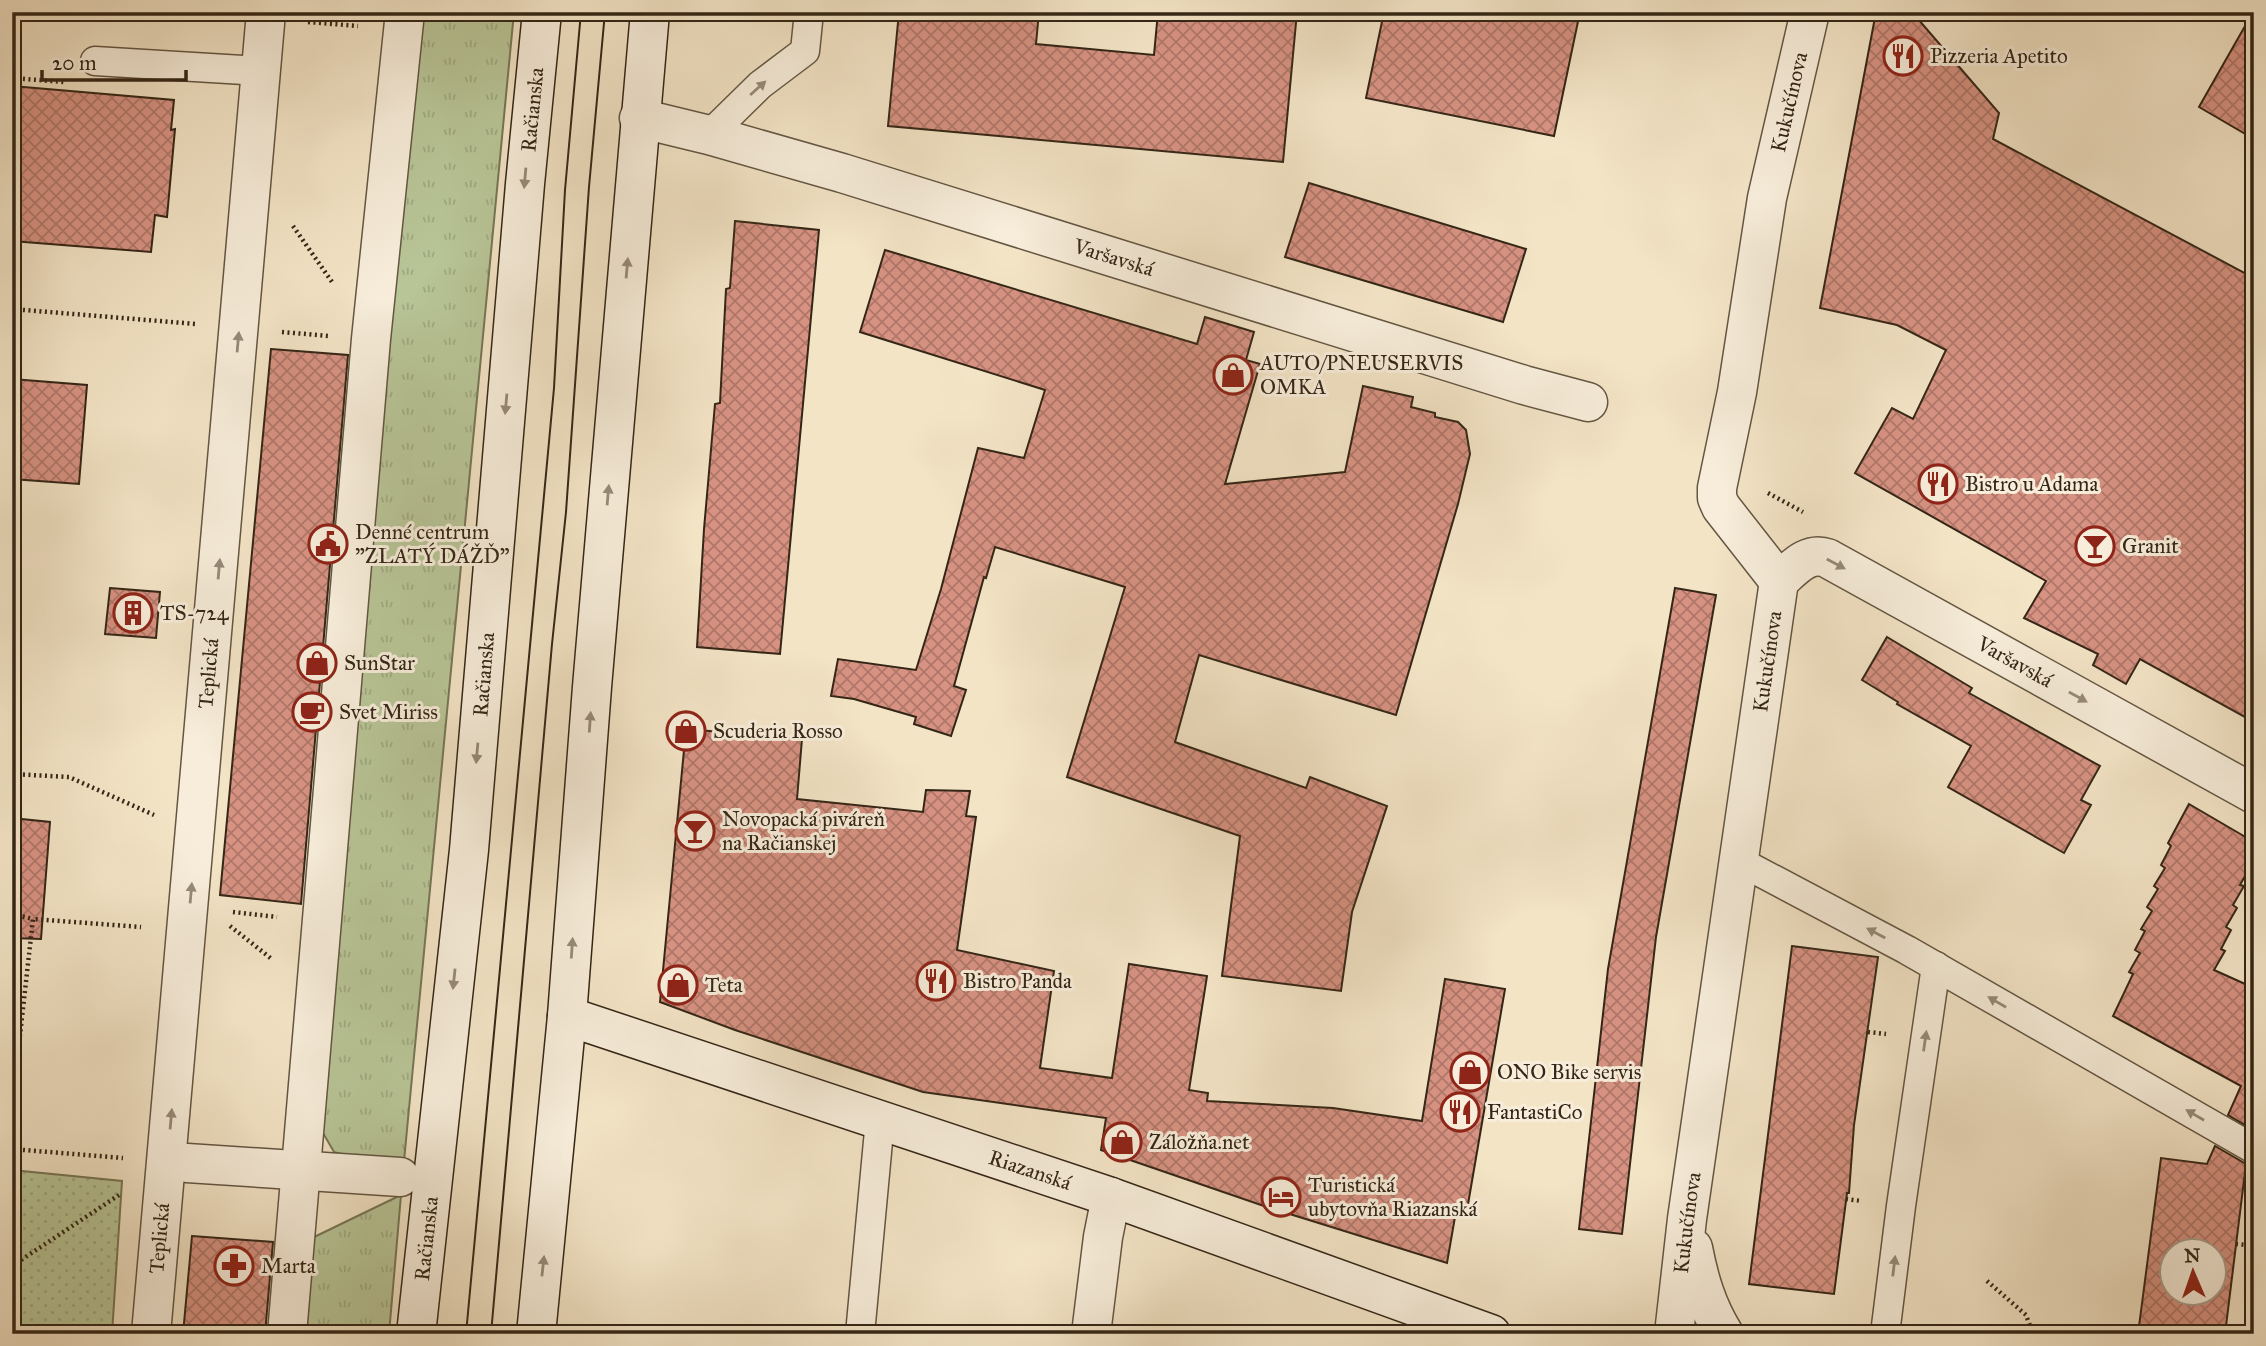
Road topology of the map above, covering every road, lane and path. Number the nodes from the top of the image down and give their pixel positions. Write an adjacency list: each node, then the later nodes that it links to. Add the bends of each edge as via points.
1 (542, 12): 49 (street, Račianska, one-way to 49, via 468,850)
2 (650, 12): 9 (street)
3 (809, 12): 10 (lane, one-way to 3, via 760,85 805,51)
4 (1810, 12): 17 (street, Kukučínova, via 1766,198 1737,392 1717,488 1721,507)
5 (283, 17): 6 (path); 8 (street, Teplická)
6 (404, 21): 15 (street)
7 (95, 61): 8 (lane)
8 (261, 71): 14 (street, Teplická)
9 (639, 118): 10 (street, Varšavská); 28 (street, one-way to 9)
10 (709, 135): 16 (street, Varšavská)
11 (292, 225): 12 (path)
12 (332, 282)
13 (12, 309): 14 (path)
14 (239, 328): 15 (path); 20 (street, Teplická, one-way to 14)
15 (371, 340): 25 (street)
16 (1588, 402)
17 (1779, 581): 19 (street, Varšavská, one-way to 19, via 1804,559 1827,558); 21 (street, Kukučínova)
18 (12, 774): 20 (path, via 69,777)
19 (2254, 794)
20 (196, 834): 23 (street, Teplická, one-way to 20)
21 (1739, 861): 26 (lane, one-way to 21); 42 (street, Kukučínova)
22 (12, 914): 24 (path)
23 (195, 916): 24 (path); 25 (path); 27 (path); 47 (street, Teplická, one-way to 23)
24 (33, 919): 30 (path)
25 (323, 921): 27 (street)
26 (1936, 966): 35 (lane, one-way to 26); 56 (lane, one-way to 26)
27 (317, 996): 38 (street)
28 (567, 1016): 32 (street, Riazanská); 50 (street, one-way to 28)
29 (12, 1045): 30 (path)
30 (18, 1053): 31 (path)
31 (14, 1081): 33 (path)
32 (880, 1120): 41 (street, Riazanská); 51 (lane)
33 (12, 1123)
34 (12, 1149): 36 (path)
35 (2254, 1149)
36 (136, 1159)
37 (187, 1163): 38 (street)
38 (302, 1171): 39 (street); 48 (street)
39 (400, 1177)
40 (121, 1194): 45 (path)
41 (1111, 1197): 52 (street); 53 (street, Riazanská)
42 (1687, 1219): 54 (street, Kukučínova); 55 (street, via 1703,1291)
43 (2236, 1244): 44 (path)
44 (2254, 1246)
45 (12, 1266)
46 (1987, 1281): 57 (path, via 2026,1315)
47 (151, 1334)
48 (287, 1334)
49 (416, 1334)
50 (536, 1334)
51 (860, 1334)
52 (1091, 1334)
53 (1492, 1334)
54 (1674, 1334)
55 (1724, 1334)
56 (1885, 1334)
57 (2033, 1334)

